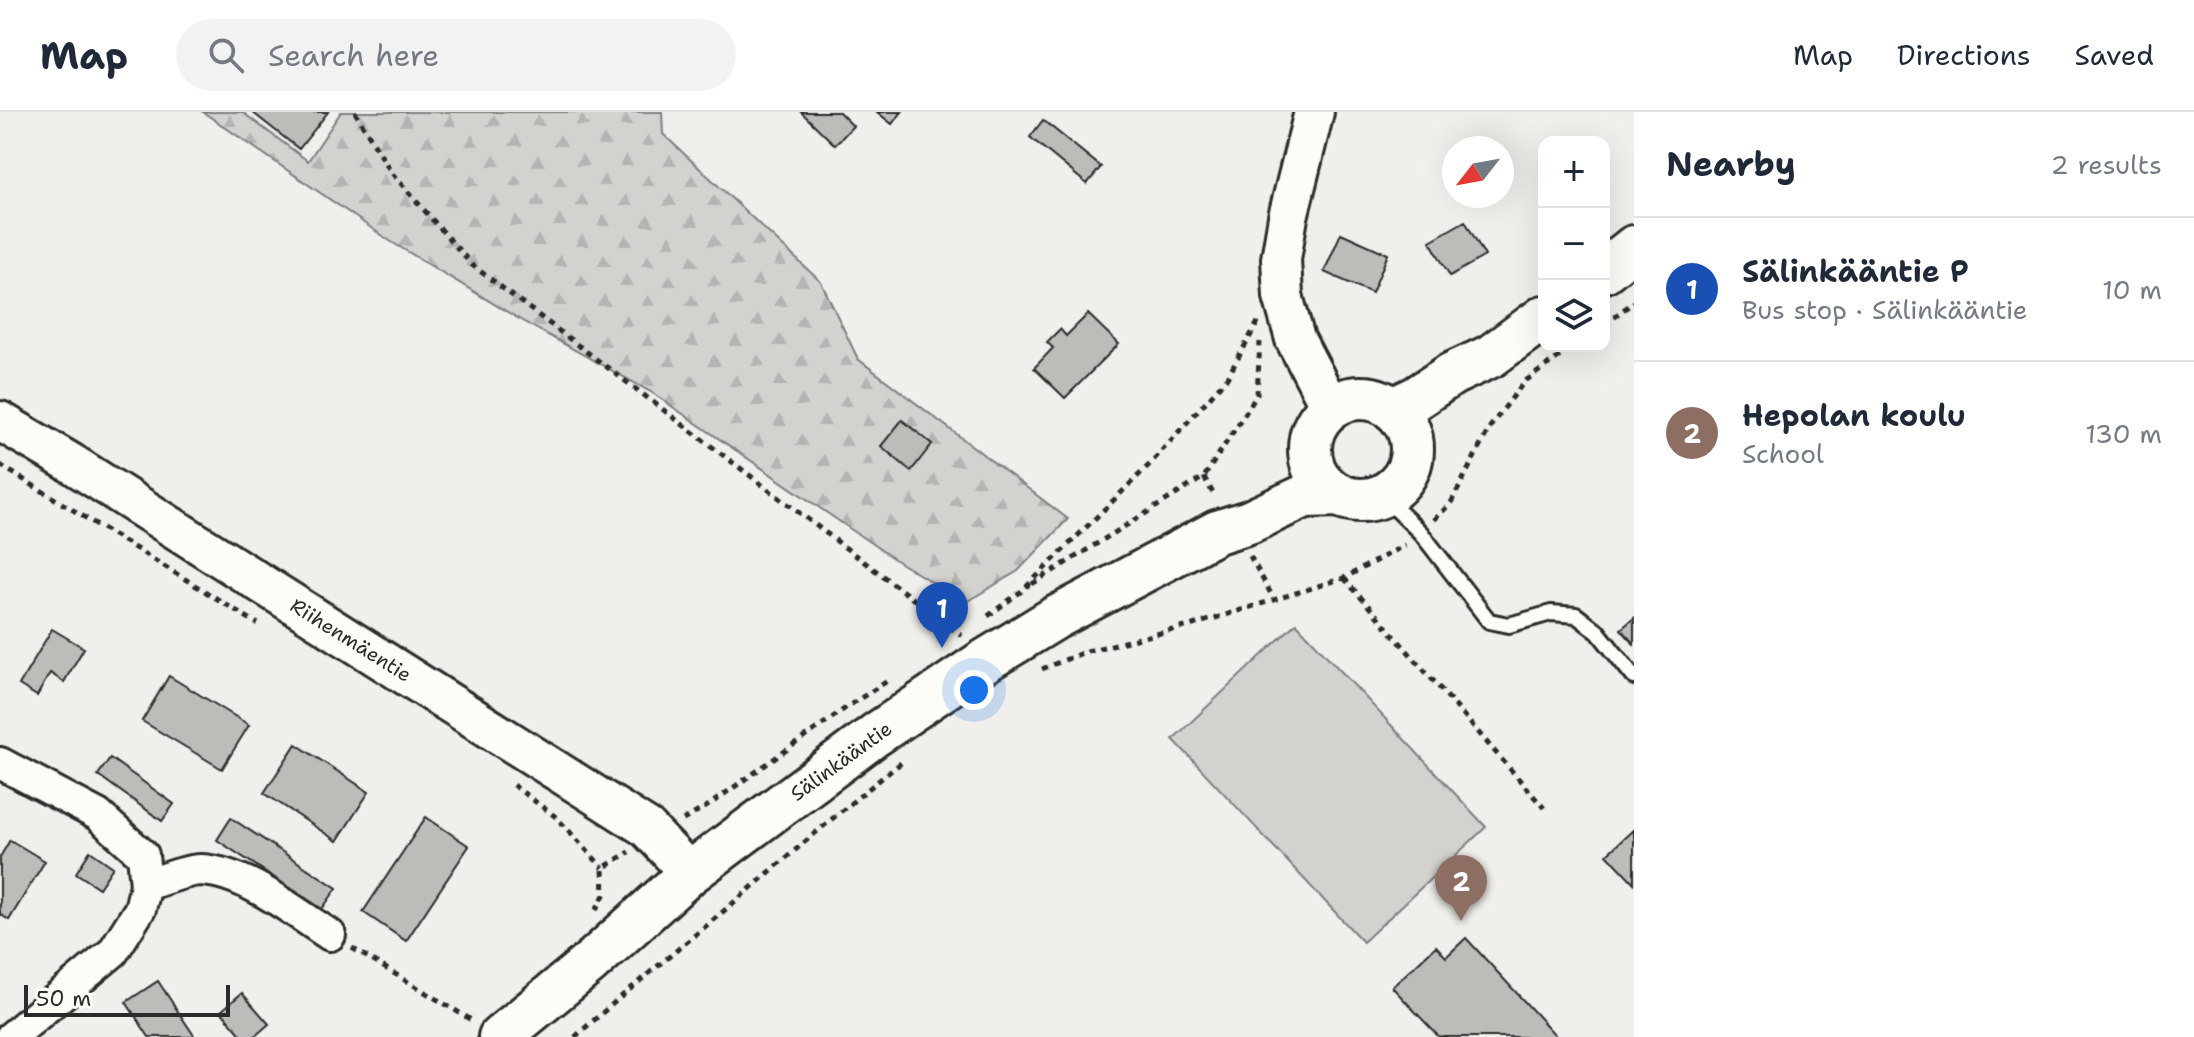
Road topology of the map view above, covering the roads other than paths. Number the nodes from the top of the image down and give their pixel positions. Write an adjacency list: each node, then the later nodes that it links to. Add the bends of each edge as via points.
1 (1314, 112): 5 (street, via 1288,217 1281,259 1283,296 1295,339)
2 (1634, 247): 3 (main road)
3 (1610, 266)
4 (1538, 321): 7 (main road, via 1491,356 1464,389)
5 (1331, 408): 7 (main road, via 1346,400 1379,401); 8 (main road, via 1320,418)
6 (0, 421): 14 (street, Riihenmäentie, via 634,819)
7 (1402, 423): 10 (main road, via 1412,455 1407,472)
8 (1310, 446): 9 (main road, via 1317,475); 11 (main road, Sälinkääntie, via 1294,470 1241,511)
9 (1339, 495): 10 (main road, via 1353,500); 11 (main road, Sälinkääntie, via 1305,496)
10 (1383, 496): 12 (lane, via 1421,533 1489,621 1509,625 1551,613 1576,615 1598,632)
11 (1228, 529): 14 (main road, Sälinkääntie, via 1055,618 965,646 875,735)
12 (1634, 677)
13 (0, 763): 15 (street, via 98,815 143,855)
14 (690, 873): 17 (main road, Sälinkääntie, via 601,953)
15 (146, 885): 16 (street, via 199,870 222,874 249,884); 18 (street, via 140,909 113,952)
16 (330, 935)
17 (484, 1033)
18 (11, 1037)

